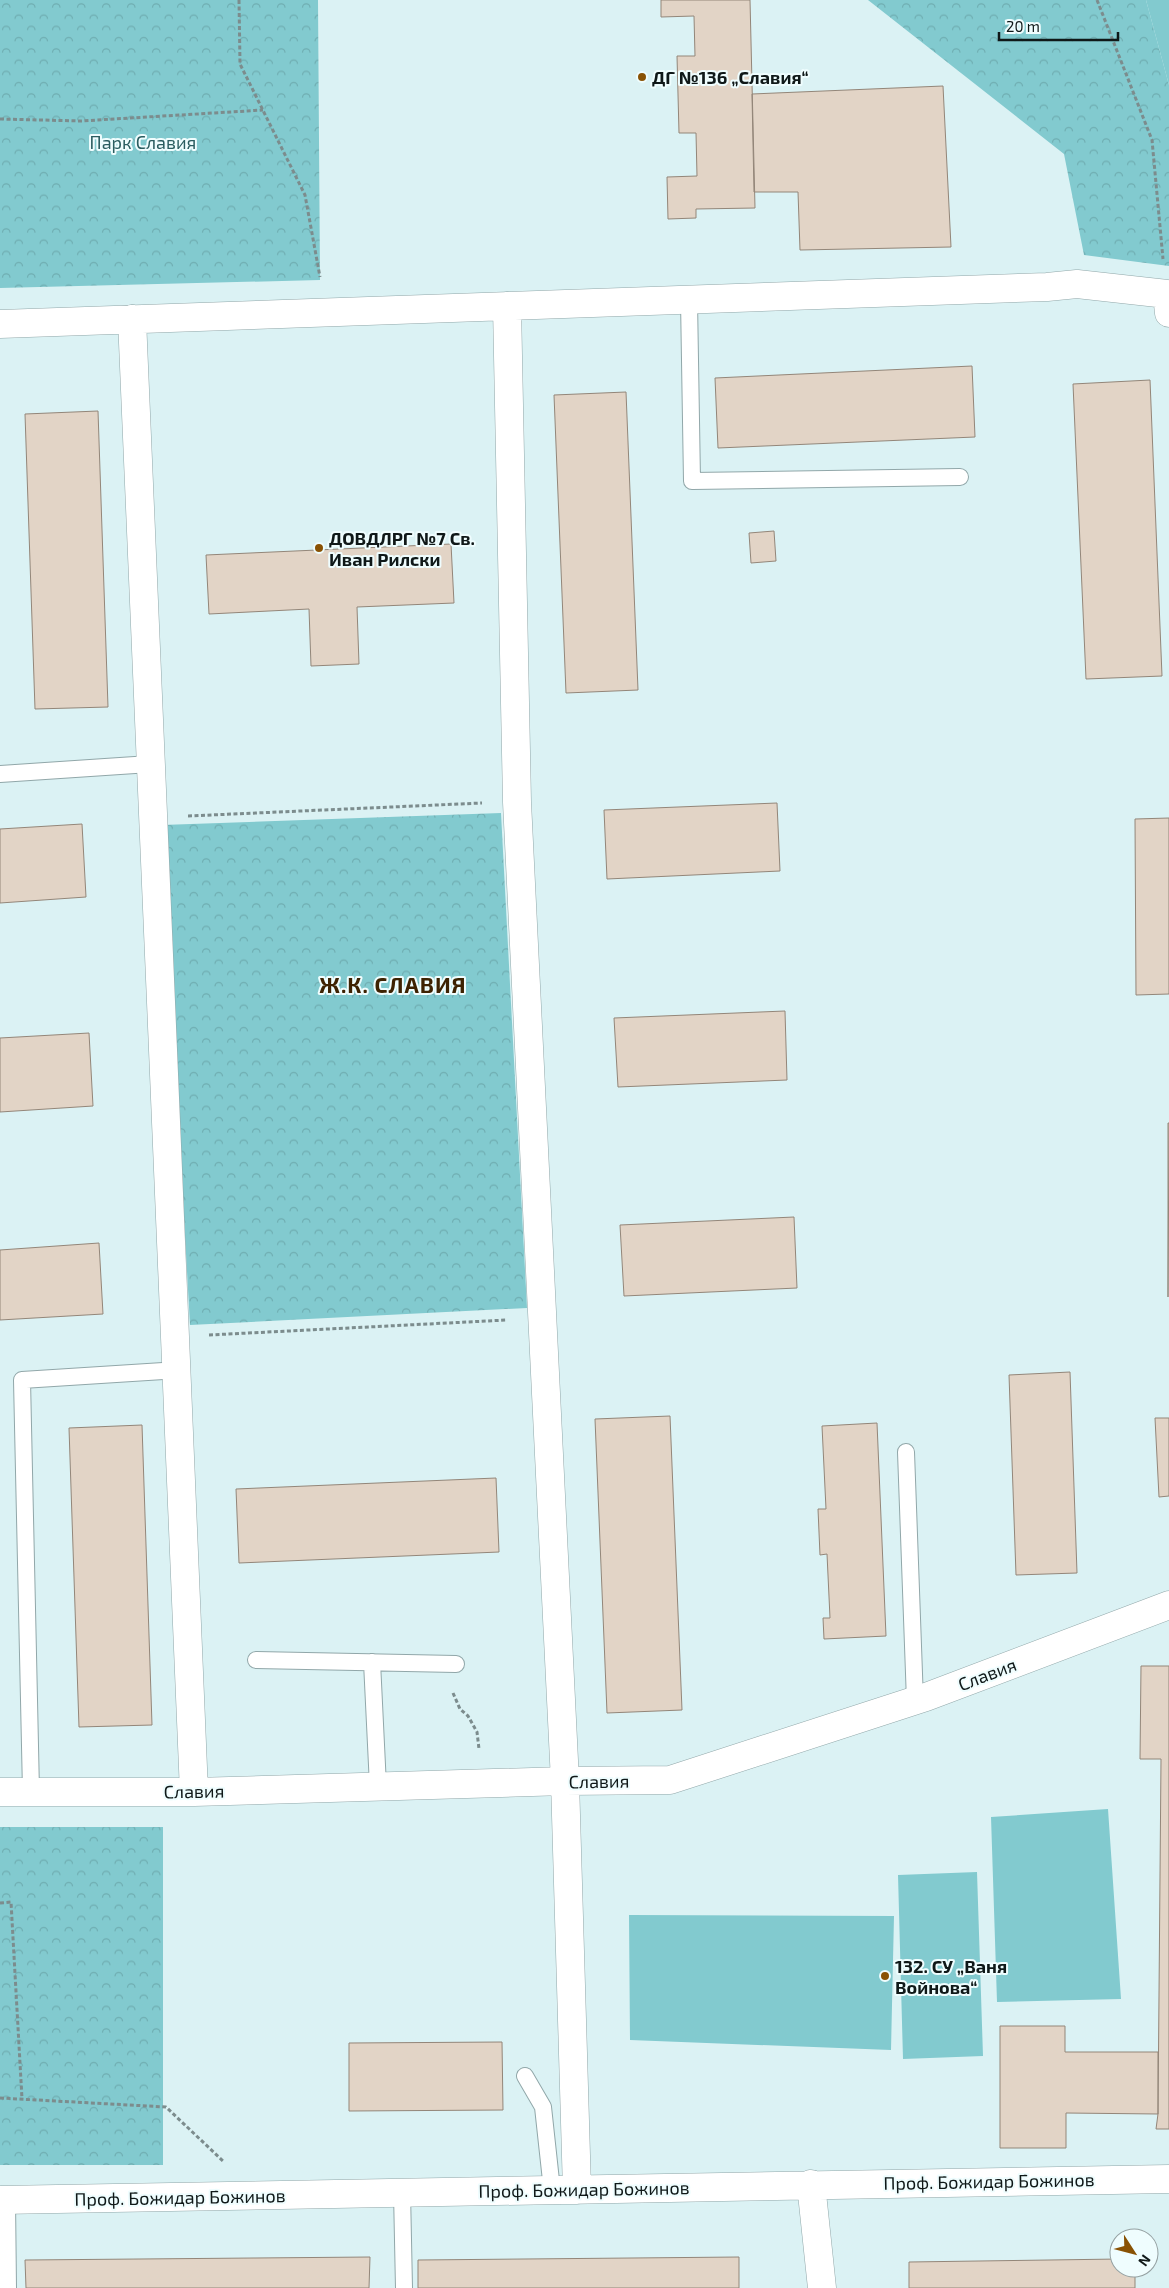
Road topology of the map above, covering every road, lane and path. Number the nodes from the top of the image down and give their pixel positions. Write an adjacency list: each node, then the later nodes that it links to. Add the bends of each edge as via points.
1 (239, 0): 3 (path, via 240,64)
2 (1097, 0): 6 (path, via 1152,140)
3 (264, 110): 4 (path, via 81,121); 8 (path, via 305,194)
4 (0, 119)
5 (689, 300): 6 (street, via 1047,288 1078,284); 7 (street); 11 (lane, via 692,481)
6 (1168, 304)
7 (507, 306): 8 (street); 14 (street)
8 (327, 312): 9 (street)
9 (132, 319): 10 (street); 12 (street)
10 (0, 324)
11 (960, 477)
12 (150, 764): 13 (lane); 15 (street)
13 (0, 774)
14 (517, 802): 15 (path); 16 (street)
15 (152, 817): 17 (street)
16 (543, 1318): 17 (path); 26 (street)
17 (177, 1336): 18 (street)
18 (179, 1370): 29 (lane, via 22,1380); 31 (street)
19 (906, 1452): 25 (lane)
20 (1169, 1605): 25 (street, Славия)
21 (256, 1660): 22 (lane)
22 (372, 1662): 23 (lane); 28 (lane)
23 (437, 1664): 24 (lane); 27 (path, via 458,1706 477,1732 479,1750)
24 (456, 1664)
25 (915, 1701): 26 (street, Славия, via 670,1780)
26 (565, 1781): 27 (street, Славия); 38 (street)
27 (495, 1783): 28 (street, Славия)
28 (378, 1786): 31 (street, Славия)
29 (31, 1791): 30 (street, Славия); 31 (street, Славия)
30 (0, 1792)
31 (194, 1792)
32 (0, 1903): 35 (path, via 11,1902)
33 (525, 2076): 38 (lane, via 543,2107)
34 (0, 2098): 35 (path)
35 (22, 2099): 40 (path, via 166,2107)
36 (1169, 2179): 37 (street, Проф. Божидар Божинов)
37 (811, 2184): 38 (street, Проф. Божидар Божинов); 44 (street)
38 (564, 2190): 39 (street, Проф. Божидар Божинов)
39 (402, 2192): 40 (street, Проф. Божидар Божинов); 43 (lane)
40 (259, 2195): 41 (street, Проф. Божидар Божинов)
41 (3, 2200): 42 (lane)
42 (8, 2288)
43 (404, 2288)
44 (822, 2288)

